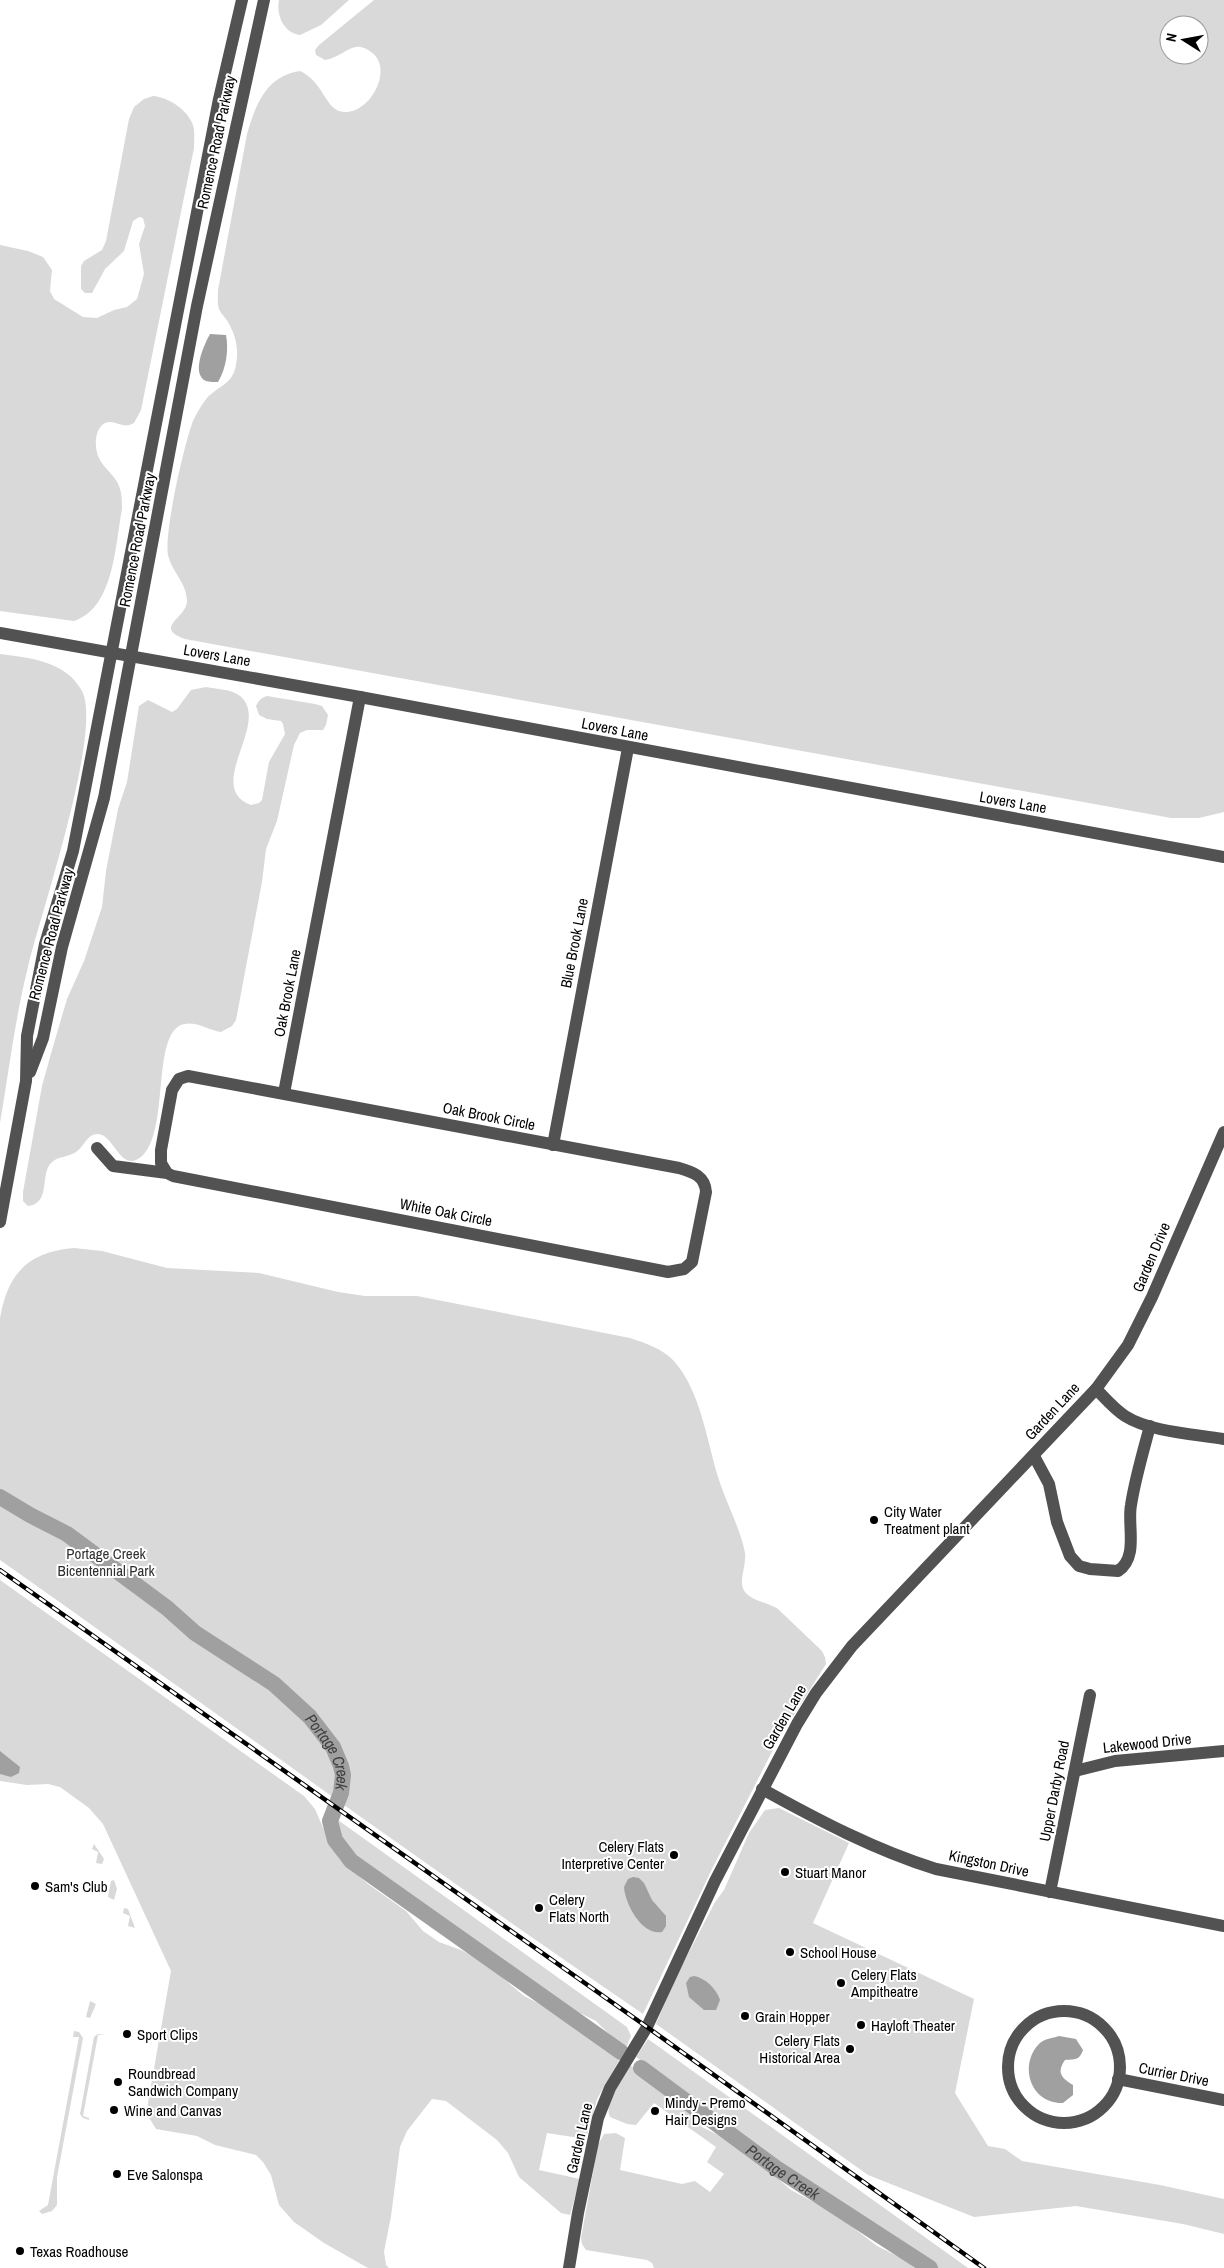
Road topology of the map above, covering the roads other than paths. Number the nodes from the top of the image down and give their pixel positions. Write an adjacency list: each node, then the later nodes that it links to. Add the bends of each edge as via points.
1 (242, 0): 3 (street, Romence Road Parkway)
2 (264, 0): 4 (street, Romence Road Parkway)
3 (220, 99): 4 (street); 6 (street, Romence Road Parkway)
4 (241, 103): 7 (street, Romence Road Parkway, via 197,306)
5 (0, 633): 6 (street, Lovers Lane)
6 (113, 653): 7 (street, Lovers Lane); 11 (street, Romence Road Parkway, via 73,851 43,953 27,1036)
7 (132, 656): 8 (street, Lovers Lane); 11 (street, Romence Road Parkway, via 97,828 62,948 43,1038)
8 (360, 697): 9 (street, Lovers Lane); 12 (street, Oak Brook Lane)
9 (628, 748): 10 (street, Lovers Lane); 14 (street, Blue Brook Lane)
10 (1224, 857)
11 (26, 1081): 18 (street, Romence Road Parkway)
12 (284, 1093): 14 (street, Oak Brook Circle); 17 (street, via 192,1076 179,1079 172,1090 161,1150 161,1163)
13 (1224, 1132): 19 (street, Garden Drive, via 1152,1297 1128,1344)
14 (553, 1145): 16 (street, Oak Brook Circle)
15 (96, 1148): 17 (street, White Oak Circle, via 114,1166)
16 (687, 1170): 17 (street, White Oak Circle, via 700,1176 706,1192 694,1257 688,1267 674,1272)
17 (167, 1173)
18 (0, 1222)
19 (1096, 1389): 20 (street, Garden Lane, via 1126,1416); 22 (street, Garden Lane)
20 (1150, 1426): 21 (street, Garden Lane); 22 (street, via 1130,1507 1130,1548 1126,1562 1118,1571 1080,1566 1070,1556 1057,1522 1049,1484)
21 (1224, 1440)
22 (1034, 1456): 26 (street, Garden Lane, via 842,1658 797,1724)
23 (1090, 1695): 25 (street, Upper Darby Road)
24 (1224, 1751): 25 (street, Lakewood Drive, via 1115,1761)
25 (1075, 1771): 27 (street, Upper Darby Road)
26 (762, 1790): 27 (street, Kingston Drive, via 825,1824 910,1861); 31 (street, Garden Lane, via 715,1881 647,2027 603,2104 578,2213)
27 (1050, 1892): 28 (street, Kingston Drive)
28 (1224, 1926)
29 (1118, 2079): 29 (street, Currier Drive, via 1117,2047 1094,2019 1077,2012 1058,2011 1040,2016 1025,2027 1014,2042 1008,2059 1014,2093 1027,2110 1043,2119 1061,2123 1079,2121 1096,2113 1109,2100); 30 (street, Currier Drive)
30 (1224, 2100)
31 (570, 2268)

